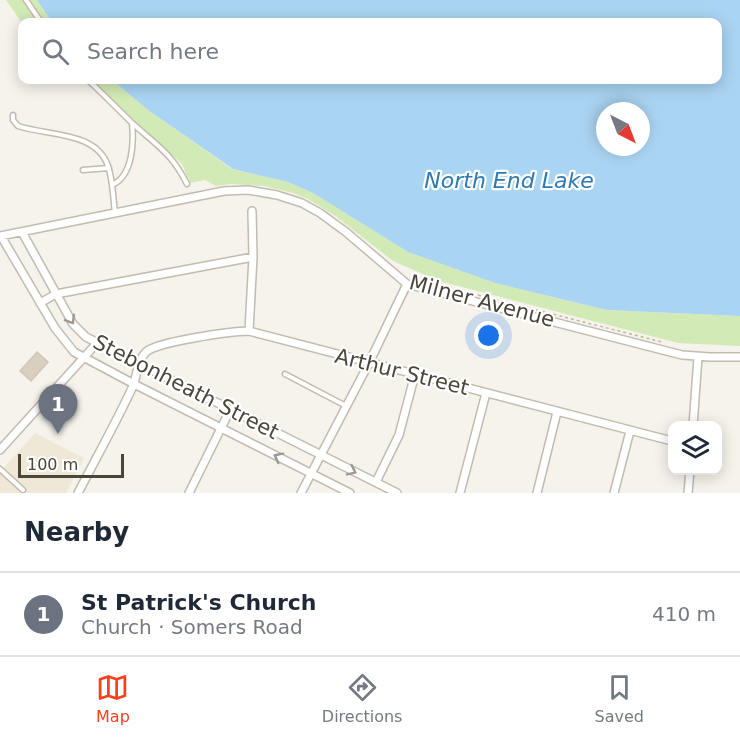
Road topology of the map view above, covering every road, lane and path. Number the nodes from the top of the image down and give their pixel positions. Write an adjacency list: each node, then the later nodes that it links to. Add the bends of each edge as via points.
1 (26, 0): 2 (lane)
2 (38, 18)
3 (92, 84): 5 (lane)
4 (13, 115): 6 (lane, via 18,126 92,145)
5 (132, 123): 8 (lane, via 170,156); 9 (lane, via 129,162 121,178)
6 (109, 168): 7 (lane); 9 (lane)
7 (83, 170)
8 (187, 184)
9 (112, 185): 11 (lane)
10 (252, 211): 14 (street)
11 (115, 213): 12 (street, Milner Avenue); 15 (street, Milner Avenue, via 224,191 277,195 320,213)
12 (22, 232): 13 (street, Milner Avenue); 17 (street, Stebonheath Street)
13 (1, 236): 18 (street, Stebonheath Street)
14 (253, 257): 17 (street); 19 (street)
15 (408, 284): 23 (street, Milner Avenue); 25 (street)
16 (439, 286): 20 (path)
17 (56, 294): 18 (street); 21 (street, Stebonheath Street, one-way to 21, via 77,330)
18 (40, 303): 22 (street, Stebonheath Street, via 68,346)
19 (249, 331): 25 (street, Arthur Street); 26 (street, Arthur Street, via 153,348)
20 (665, 343)
21 (96, 344): 22 (street); 26 (street, Stebonheath Street)
22 (84, 357): 29 (street, Stebonheath Street); 38 (street)
23 (698, 357): 24 (street, Milner Avenue); 34 (street)
24 (740, 357)
25 (369, 363): 28 (street, Arthur Street); 31 (street)
26 (139, 365): 29 (street); 32 (street, Stebonheath Street)
27 (285, 374): 31 (lane)
28 (415, 374): 30 (street, Arthur Street); 43 (street, via 399,435)
29 (134, 384): 35 (street, Stebonheath Street); 45 (street)
30 (486, 393): 33 (street, Arthur Street); 50 (street)
31 (347, 406): 39 (street)
32 (230, 410): 35 (street); 39 (street, Stebonheath Street)
33 (557, 412): 36 (street, Arthur Street); 51 (street)
34 (693, 421)
35 (222, 428): 41 (street, Stebonheath Street, one-way to 35); 46 (street)
36 (630, 431): 37 (street, Arthur Street); 52 (street)
37 (668, 440)
38 (0, 450)
39 (322, 456): 41 (street); 43 (street, Stebonheath Street, one-way to 43)
40 (0, 469): 44 (lane)
41 (311, 474): 47 (street); 48 (street, Stebonheath Street)
42 (690, 475): 53 (street)
43 (376, 482): 49 (street, Stebonheath Street)
44 (23, 490)
45 (78, 493)
46 (189, 493)
47 (301, 493)
48 (350, 493)
49 (397, 493)
50 (460, 493)
51 (537, 493)
52 (614, 493)
53 (688, 493)

